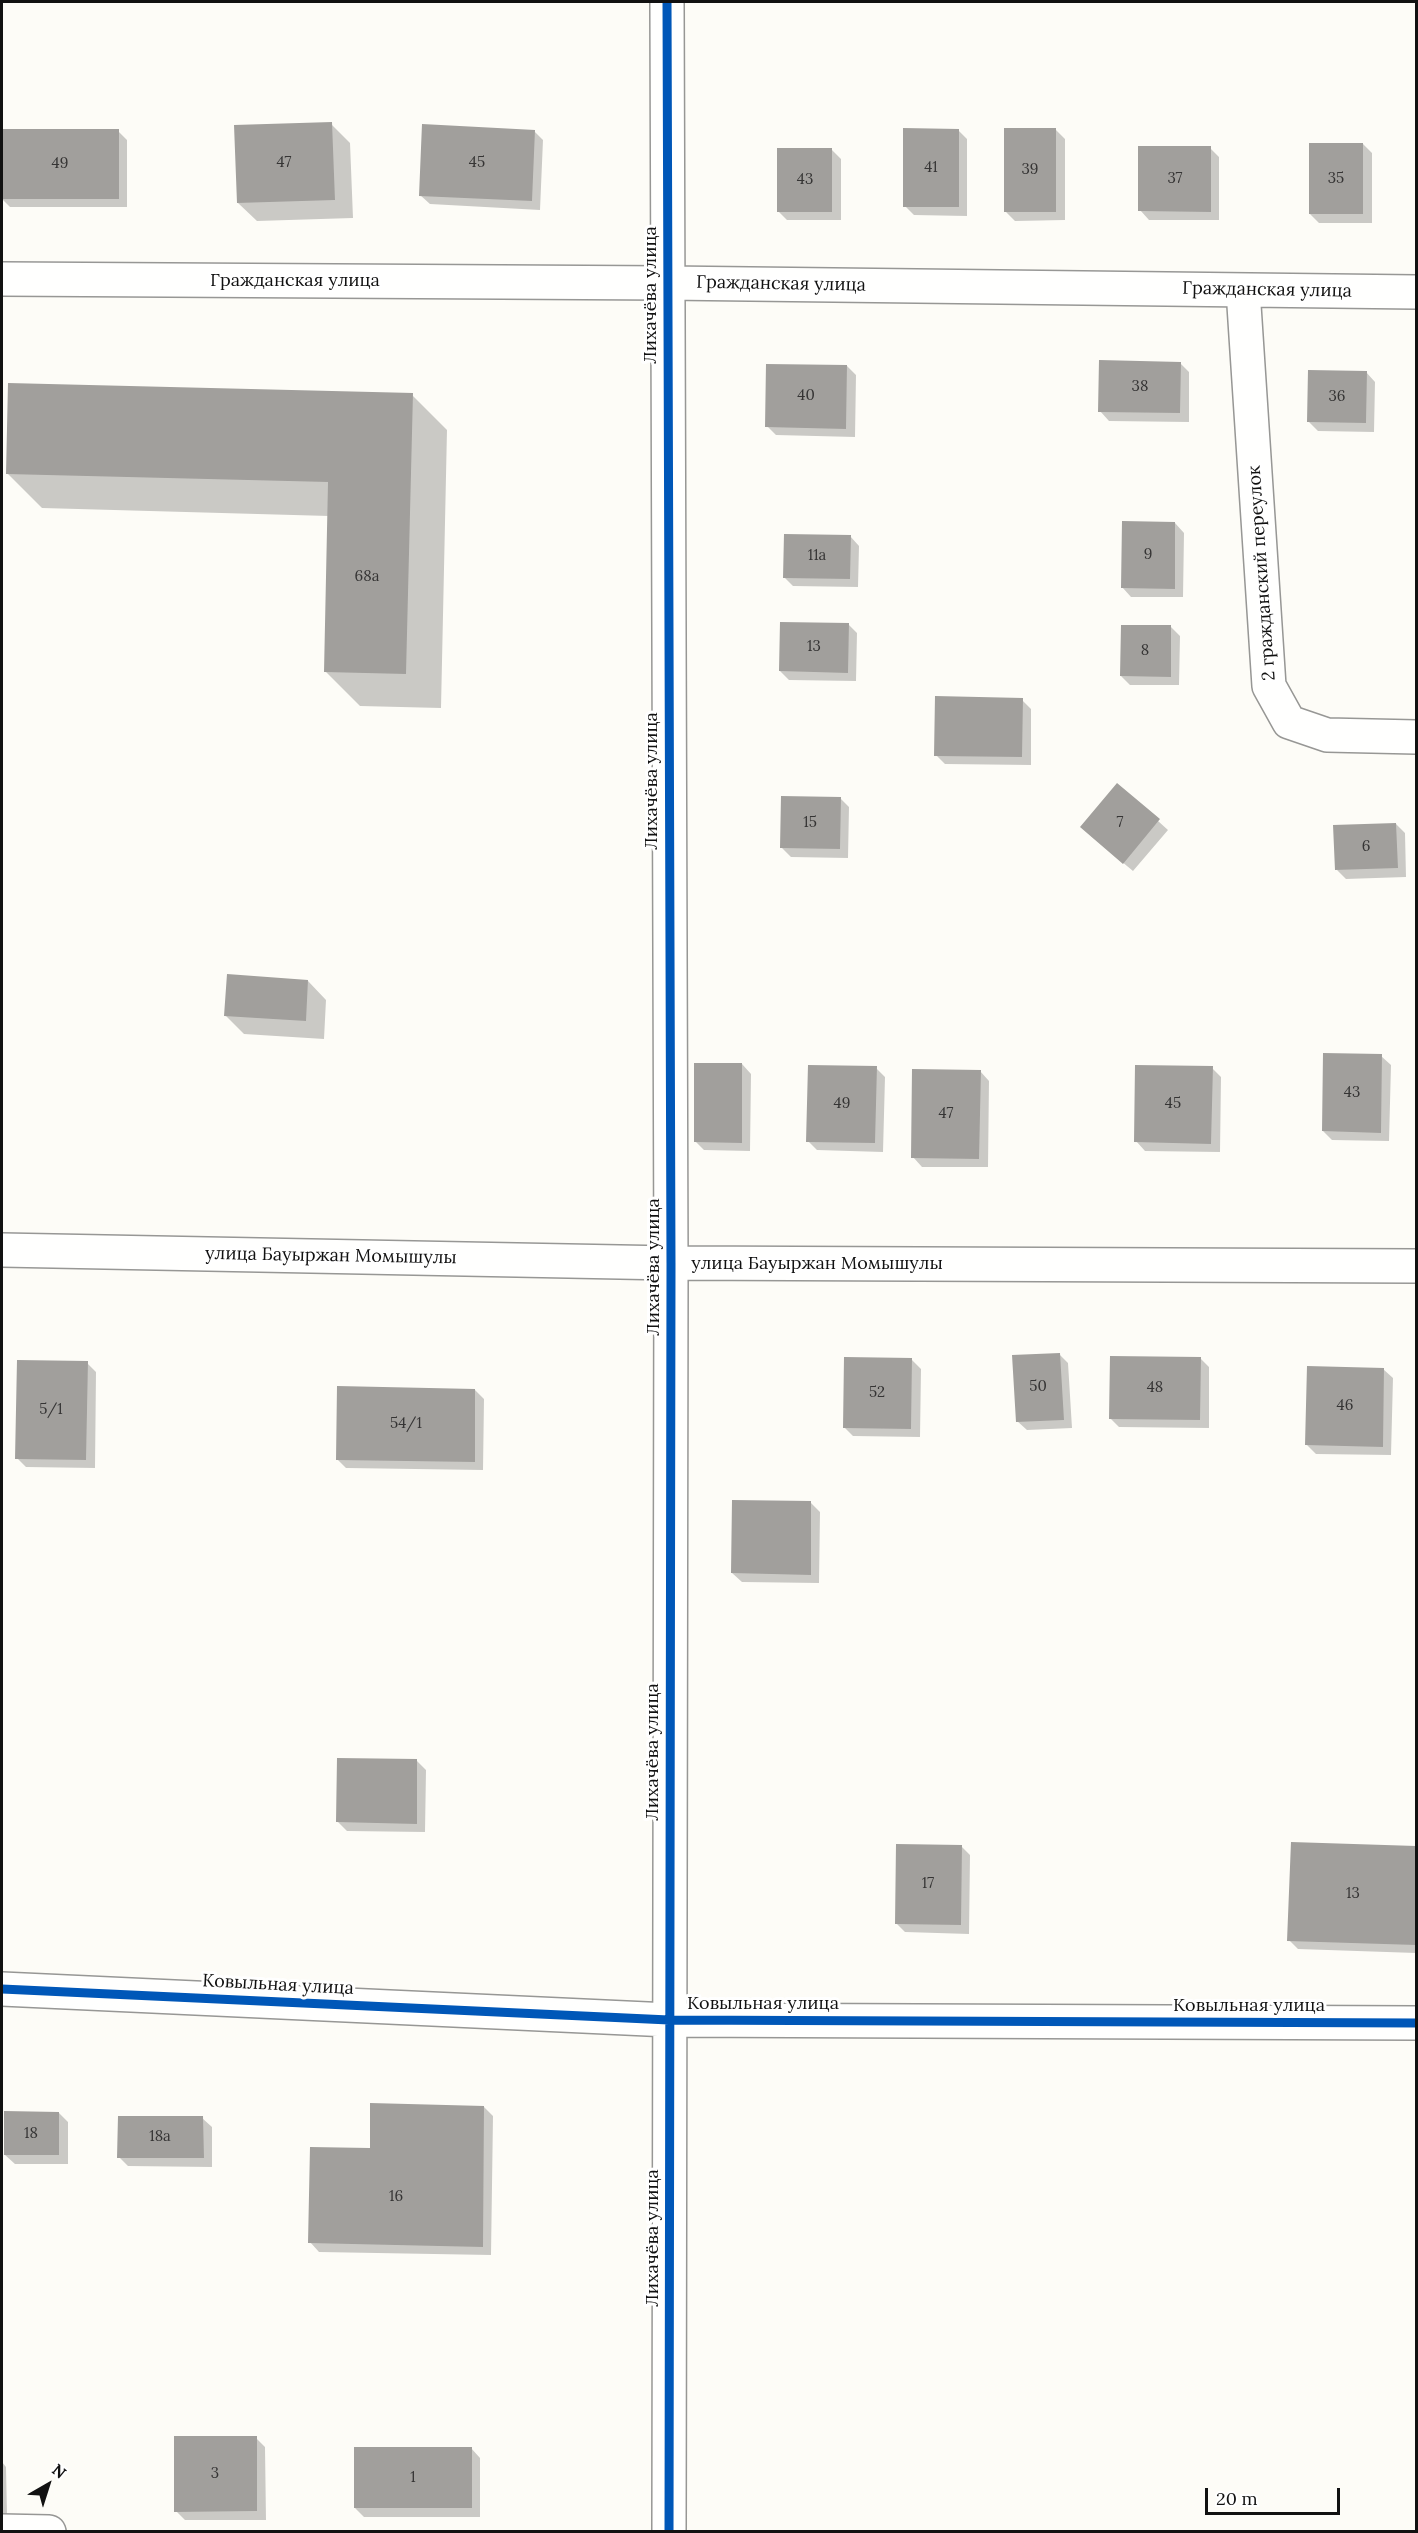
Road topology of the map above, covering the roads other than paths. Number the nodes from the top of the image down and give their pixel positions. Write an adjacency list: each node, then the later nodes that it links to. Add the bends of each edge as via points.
1 (667, 2): 3 (street, Лихачёва улица)
2 (2, 279): 3 (street, Гражданская улица)
3 (667, 283): 4 (street, Гражданская улица); 8 (street, Лихачёва улица)
4 (1243, 290): 5 (street, Гражданская улица); 6 (street, 2 гражданский переулок, via 1269,686 1289,722 1327,735)
5 (1416, 292)
6 (1416, 737)
7 (2, 1250): 8 (street, улица Бауыржан Момышулы)
8 (670, 1263): 9 (street, улица Бауыржан Момышулы); 11 (street, Лихачёва улица)
9 (1416, 1266)
10 (2, 1989): 11 (street, Ковыльная улица)
11 (669, 2020): 12 (street, Ковыльная улица); 15 (street, Лихачёва улица)
12 (1416, 2022)
13 (2, 2531): 14 (street)
14 (49, 2532)
15 (669, 2532)

